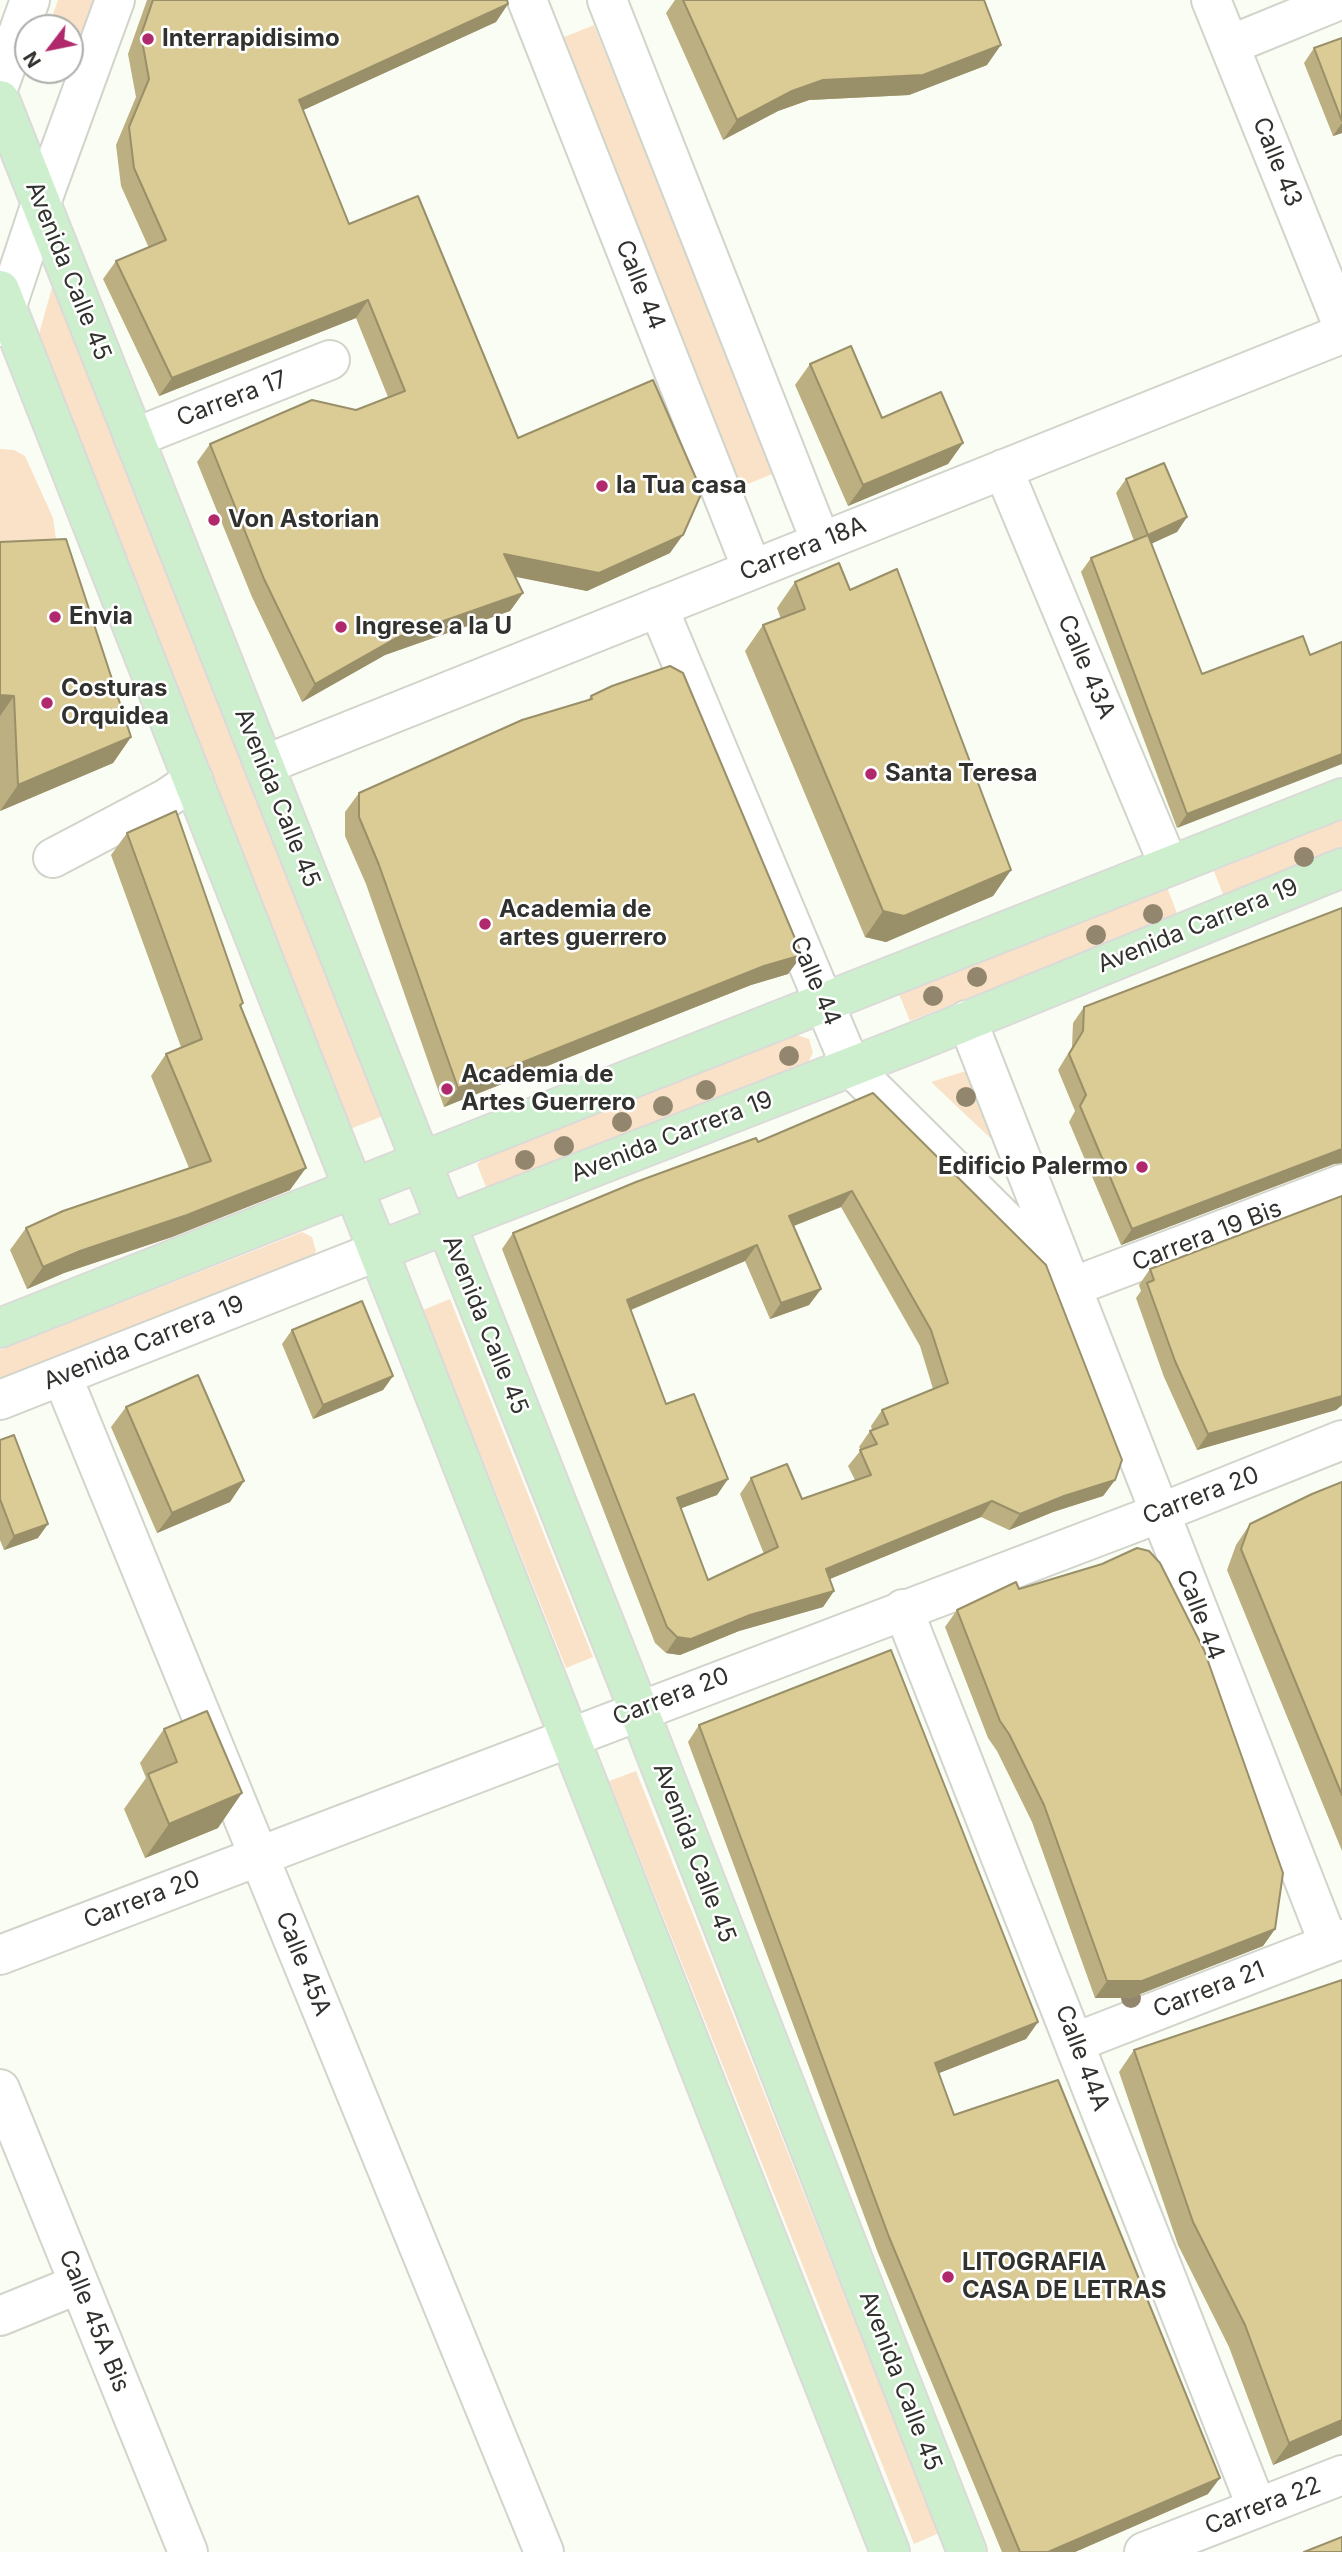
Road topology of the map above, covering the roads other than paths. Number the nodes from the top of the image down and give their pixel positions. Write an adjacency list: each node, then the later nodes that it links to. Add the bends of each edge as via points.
1 (30, 0): 8 (street)
2 (115, 0): 10 (street)
3 (527, 0): 18 (street, Calle 44)
4 (607, 0): 17 (street)
5 (1211, 0): 7 (street, Calle 43)
6 (1340, 0): 7 (street)
7 (1230, 45): 12 (street, Calle 43)
8 (0, 83)
9 (0, 100): 10 (main road, Avenida Calle 45)
10 (41, 203): 11 (street); 15 (main road, Avenida Calle 45)
11 (2, 308): 21 (main road)
12 (1342, 324)
13 (1342, 334): 16 (street, Carrera 18A)
14 (330, 360): 15 (street, Carrera 17)
15 (134, 438): 20 (main road, Avenida Calle 45)
16 (1003, 469): 17 (street, Carrera 18A); 24 (street, Calle 43A)
17 (821, 542): 18 (street, Carrera 18A)
18 (752, 569): 19 (street, Carrera 18A)
19 (658, 607): 20 (street, Carrera 18A); 26 (street, Calle 44)
20 (264, 765): 29 (main road, Avenida Calle 45)
21 (193, 780): 23 (street); 31 (main road)
22 (1342, 798): 24 (main road)
23 (53, 858)
24 (1169, 866): 26 (main road)
25 (1342, 868): 27 (main road, Avenida Carrera 19)
26 (824, 1003): 28 (street, Calle 44); 29 (main road)
27 (967, 1020): 28 (main road, Avenida Carrera 19); 34 (street, Calle 44)
28 (851, 1067): 32 (main road, Avenida Carrera 19); 34 (street, Calle 44)
29 (420, 1162): 31 (main road); 32 (main road, Avenida Calle 45)
30 (1342, 1184): 34 (street, Carrera 19 Bis)
31 (354, 1188): 33 (main road); 35 (main road)
32 (446, 1224): 33 (main road, Avenida Carrera 19); 41 (main road, Avenida Calle 45)
33 (378, 1251): 36 (street, Avenida Carrera 19); 42 (main road)
34 (1072, 1287): 39 (street, Calle 44)
35 (0, 1328)
36 (62, 1376): 37 (street, Avenida Carrera 19); 43 (street, Calle 45A)
37 (0, 1400)
38 (1342, 1440): 39 (street, Carrera 20)
39 (1160, 1513): 40 (street, Carrera 20); 44 (street, Calle 44)
40 (903, 1609): 41 (street, Carrera 20); 46 (street, Calle 44A)
41 (638, 1709): 42 (street, Carrera 20); 55 (main road, Avenida Calle 45)
42 (570, 1737): 43 (street, Carrera 20); 54 (main road)
43 (259, 1856): 45 (street, Carrera 20); 53 (street, Calle 45A)
44 (1335, 1941): 46 (street, Carrera 21)
45 (0, 1955)
46 (1076, 2042): 51 (street, Calle 44A)
47 (0, 2089): 48 (street, Calle 45A Bis)
48 (79, 2284): 49 (street); 52 (street, Calle 45A Bis)
49 (0, 2316)
50 (1342, 2475): 51 (street, Carrera 22)
51 (1256, 2508): 56 (street, Carrera 22)
52 (188, 2552)
53 (544, 2552)
54 (890, 2552)
55 (967, 2552)
56 (1144, 2552)

